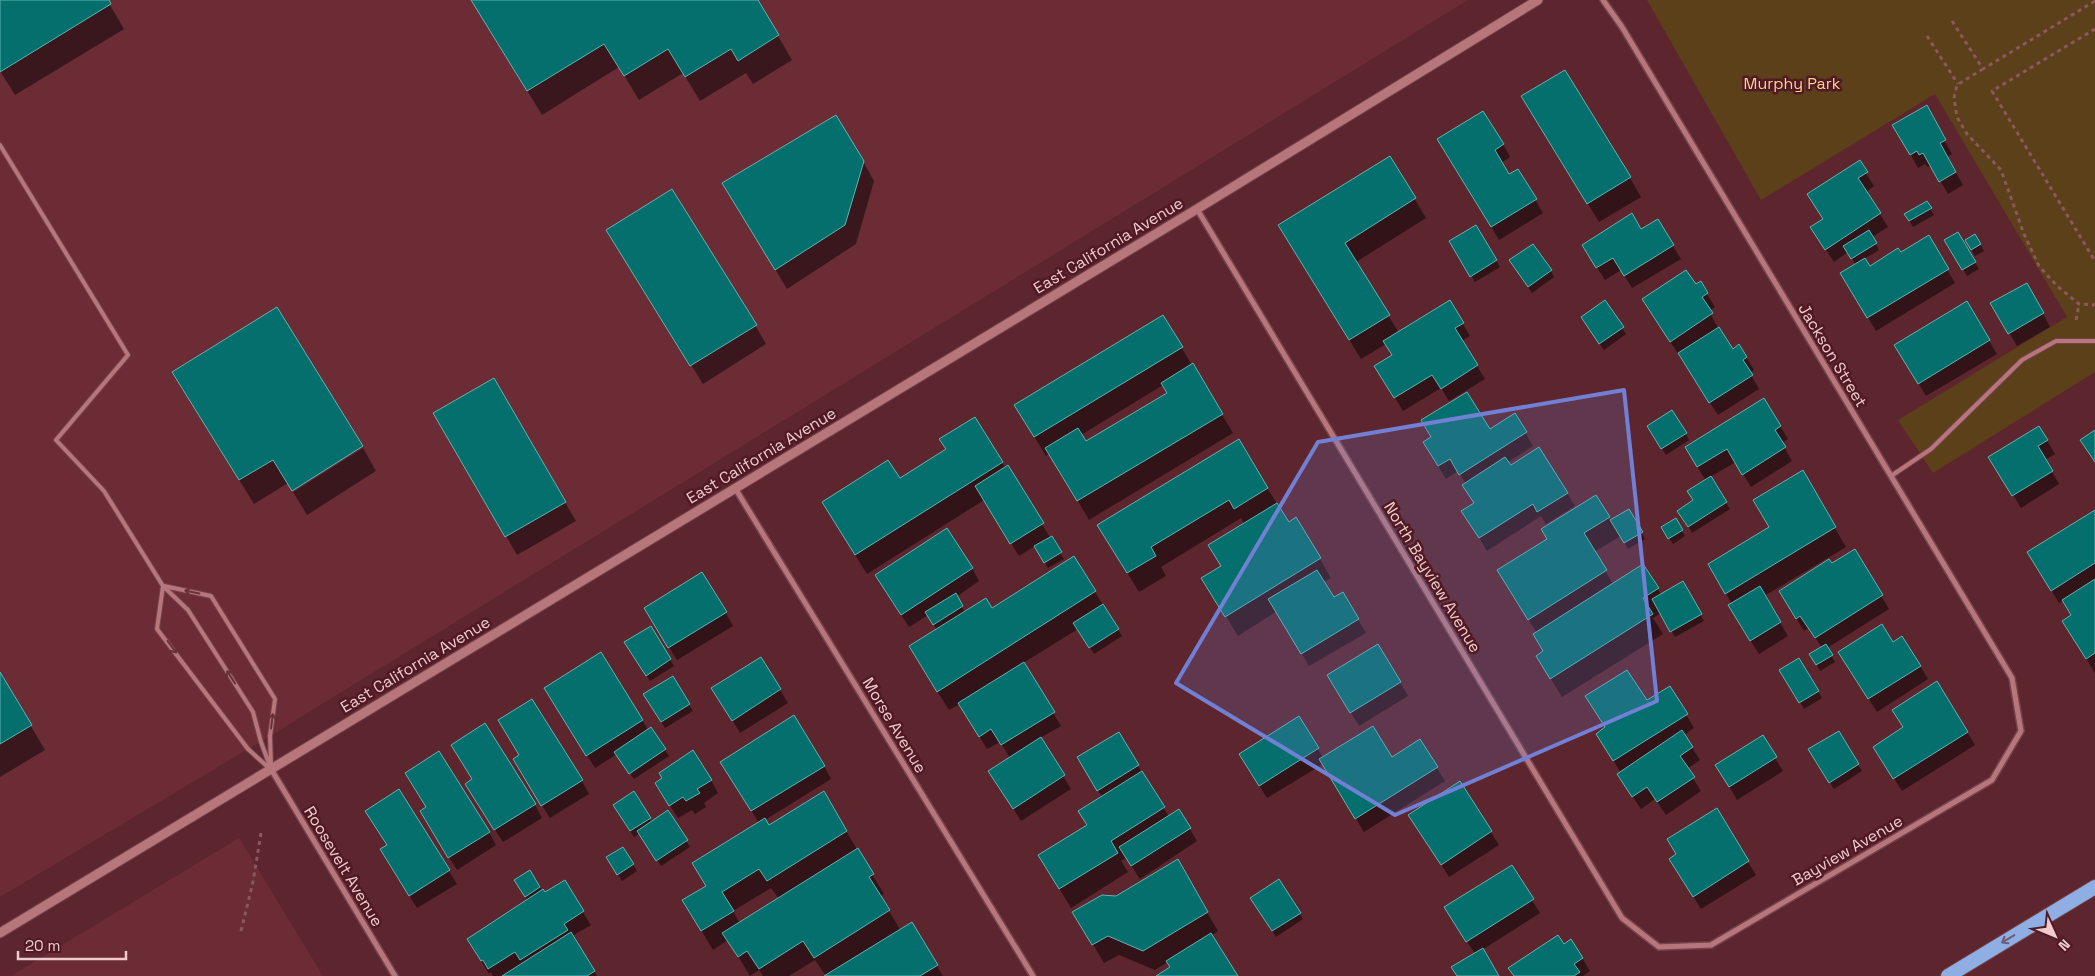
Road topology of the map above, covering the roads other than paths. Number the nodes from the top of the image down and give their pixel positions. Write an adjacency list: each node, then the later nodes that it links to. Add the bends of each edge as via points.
1 (1538, 0): 4 (street, East California Avenue)
2 (1603, 0): 6 (street, Jackson Street)
3 (0, 145): 8 (lane, via 128,355 56,440 104,491)
4 (1197, 209): 7 (street, East California Avenue); 13 (street, North Bayview Avenue, via 1622,918)
5 (2095, 341): 6 (lane, via 2056,341 2022,360 1931,448)
6 (1891, 476): 9 (street, Jackson Street, via 2012,678)
7 (735, 488): 10 (street, East California Avenue); 15 (street, Morse Avenue)
8 (164, 586): 10 (lane, one-way to 8, via 253,712 188,610); 10 (lane, one-way to 10, via 157,629 248,749); 10 (lane, one-way to 8, via 270,736 275,699 211,596)
9 (2021, 731): 13 (street, Bayview Avenue, via 1992,780 1711,945)
10 (271, 769): 12 (street, East California Avenue); 14 (street, Roosevelt Avenue)
11 (2095, 887): 16 (highway, one-way to 16)
12 (0, 933)
13 (1659, 947)
14 (395, 976)
15 (1033, 976)
16 (1948, 976)

